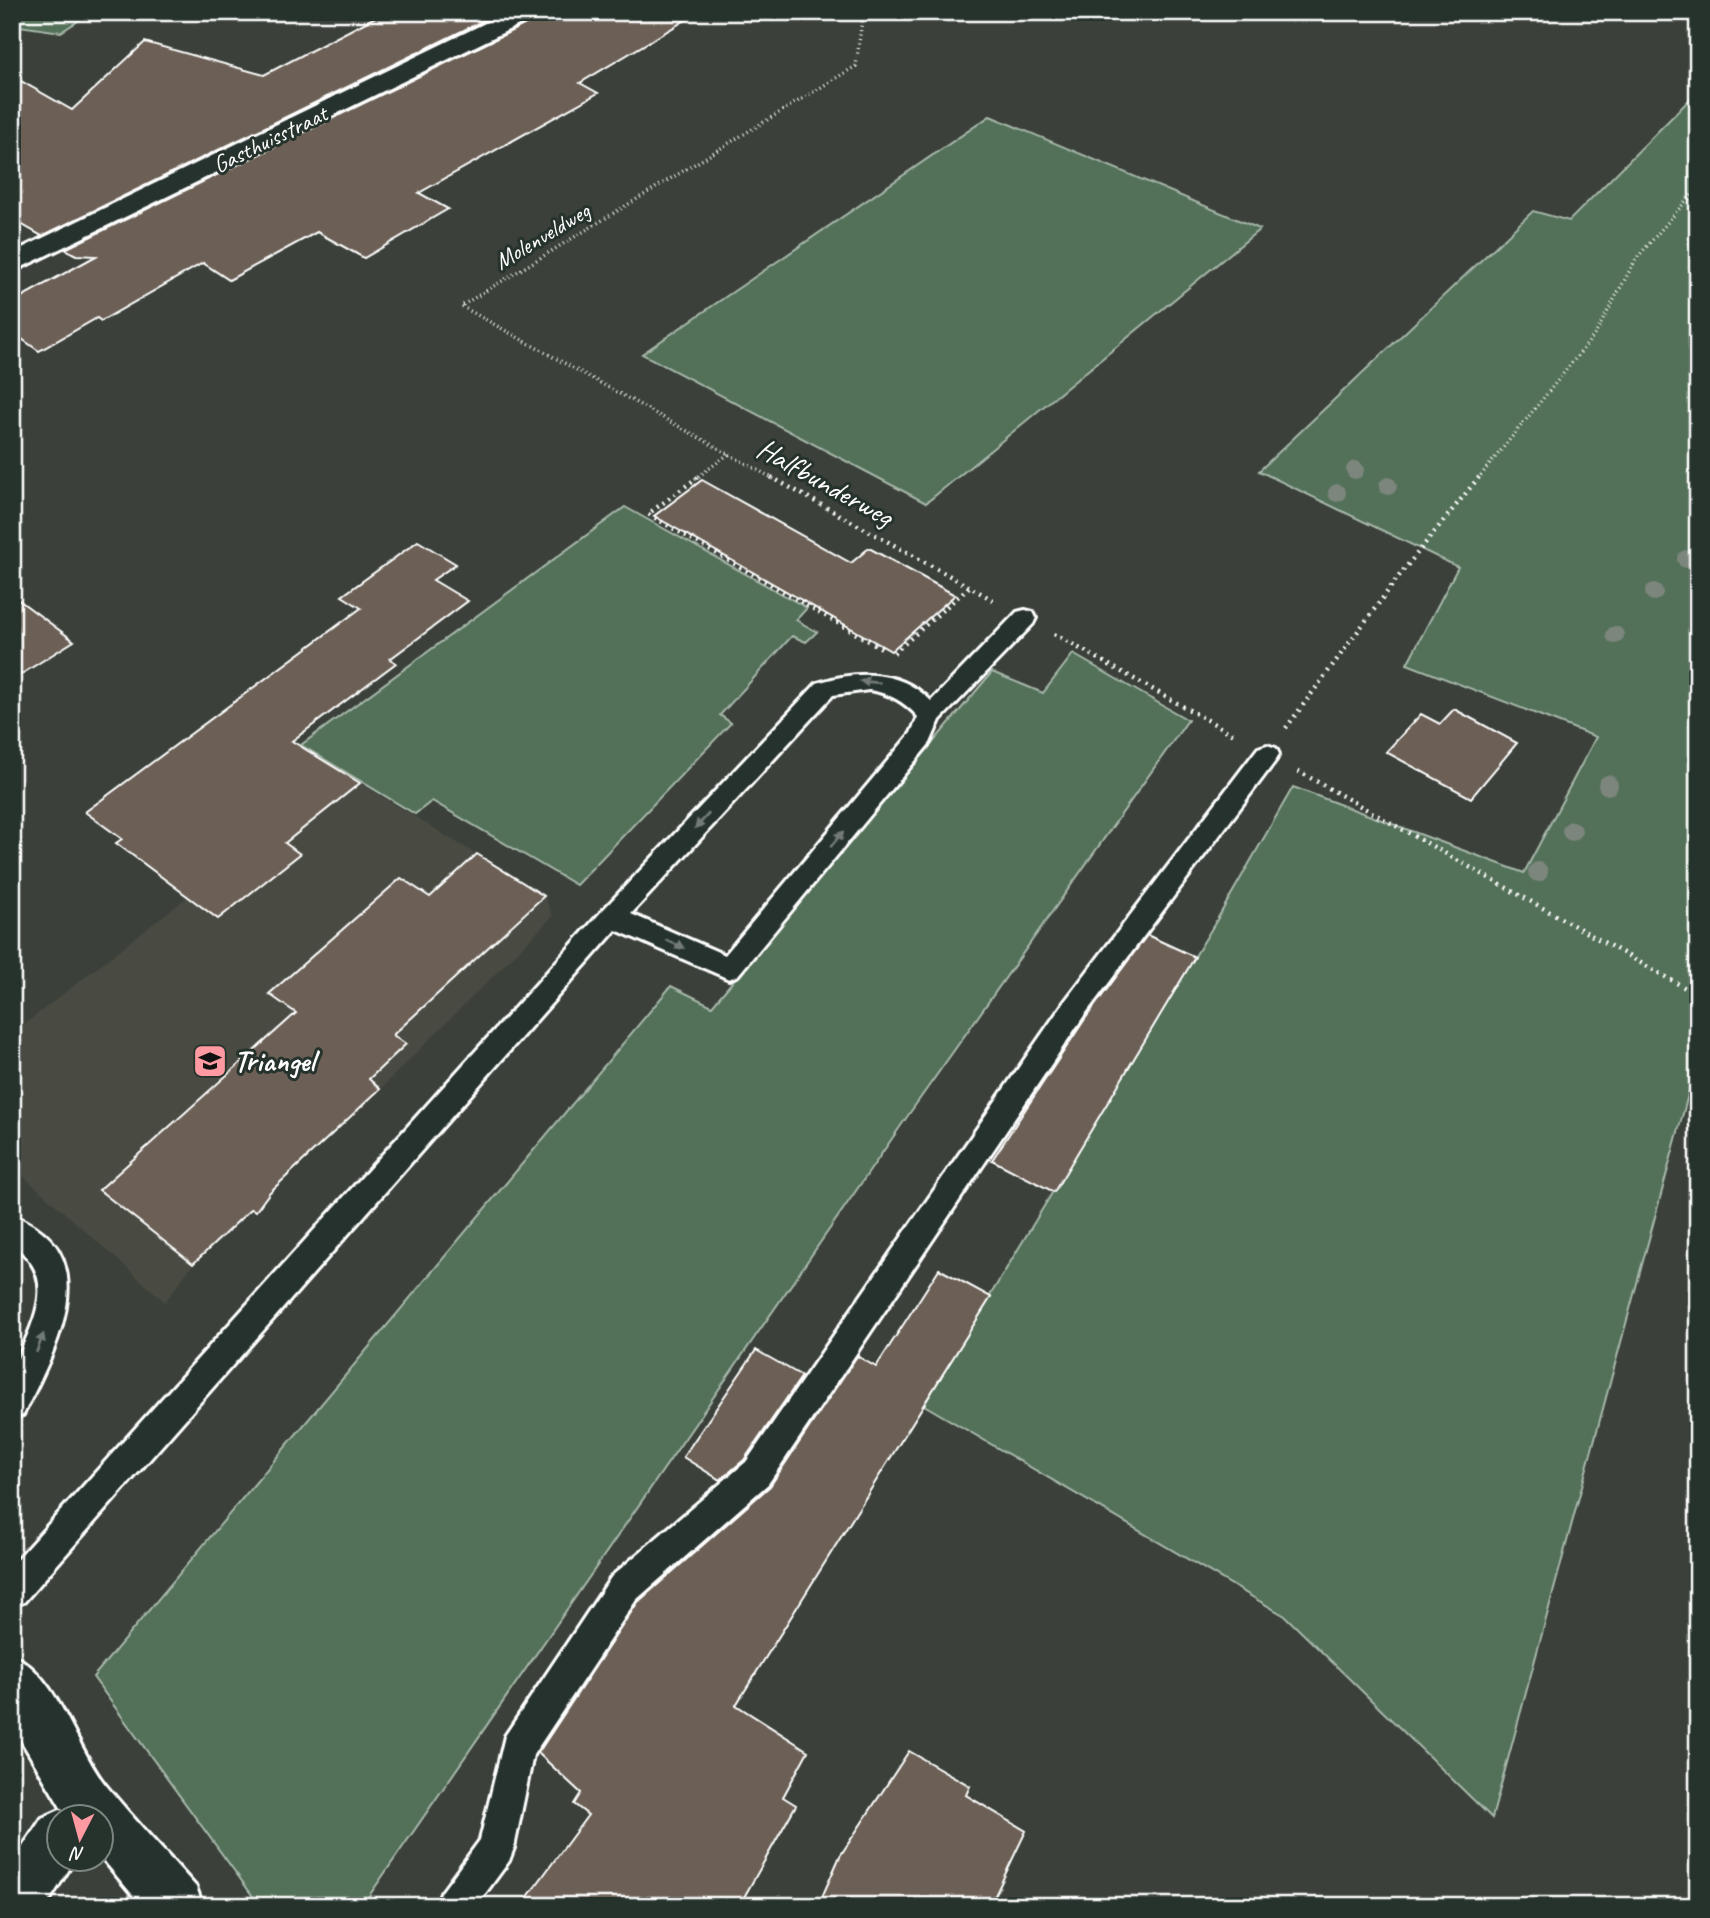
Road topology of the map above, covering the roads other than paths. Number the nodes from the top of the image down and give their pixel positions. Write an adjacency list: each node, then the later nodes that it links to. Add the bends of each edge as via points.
1 (527, 12): 2 (street, Gasthuisstraat)
2 (12, 264)
3 (1025, 618): 4 (lane)
4 (930, 716): 6 (lane, one-way to 6, via 919,700 878,681 847,681 825,689); 6 (lane, one-way to 4, via 729,968 922,737)
5 (1266, 754): 16 (lane, via 1074,1009 757,1473 624,1588 517,1748 496,1848)
6 (612, 917): 9 (lane)
7 (12, 1228): 8 (lane, one-way to 7, via 56,1297 50,1264 32,1241)
8 (12, 1405)
9 (12, 1590)
10 (12, 1680): 11 (street, via 51,1739)
11 (77, 1802)
12 (116, 1848): 15 (street)
13 (46, 1865): 14 (street)
14 (15, 1906)
15 (177, 1906)
16 (454, 1906)

